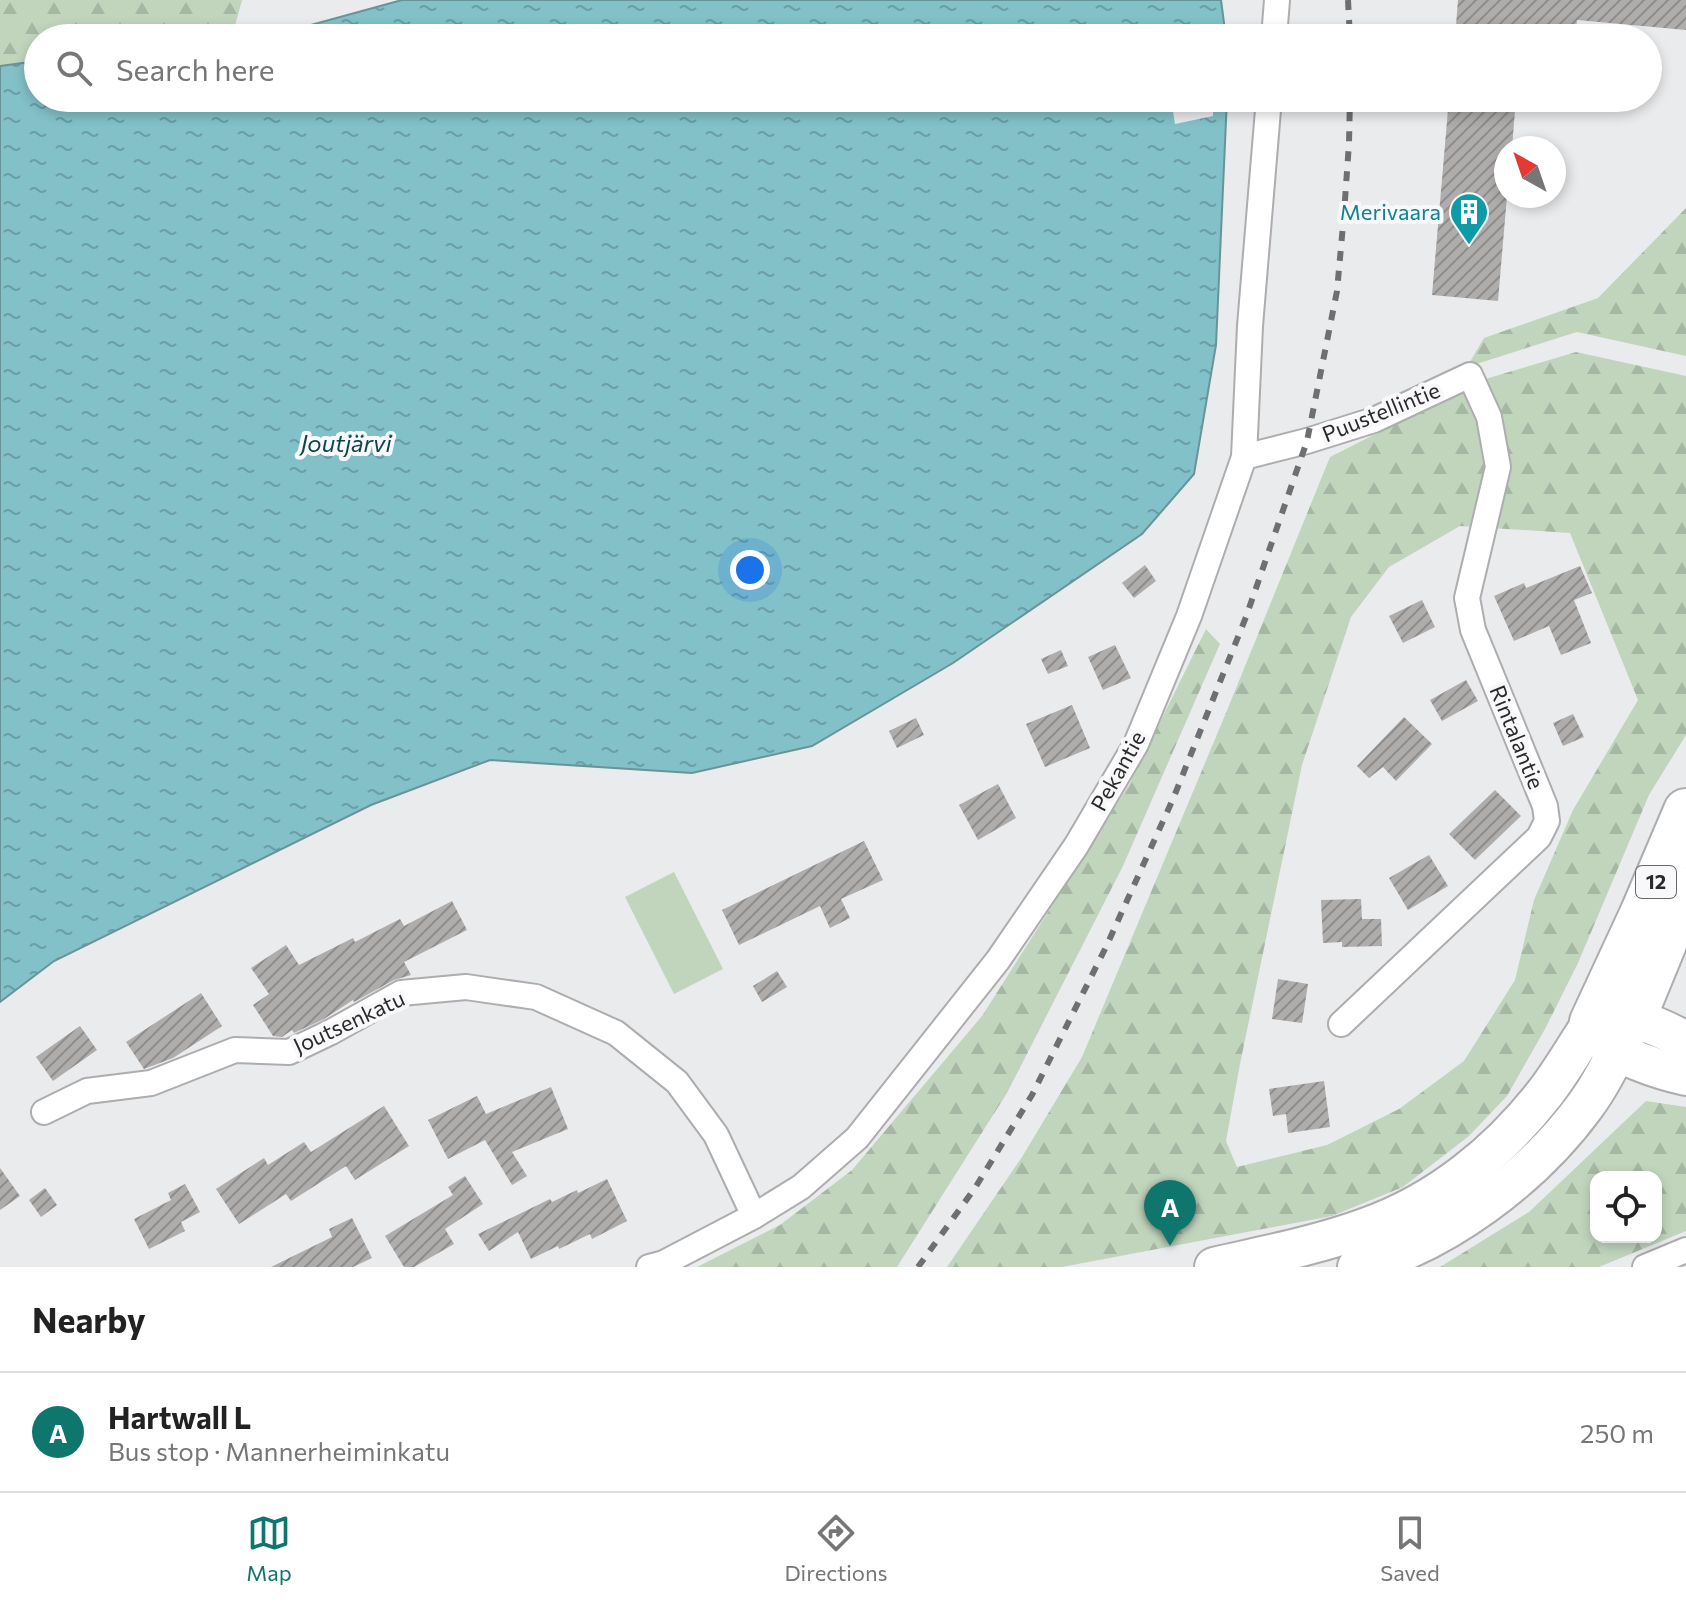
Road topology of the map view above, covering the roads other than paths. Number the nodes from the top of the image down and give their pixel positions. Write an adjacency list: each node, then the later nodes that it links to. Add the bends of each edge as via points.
1 (1277, 0): 2 (street)
2 (1275, 24)
3 (1268, 112): 5 (street, Pekantie)
4 (1470, 375): 5 (street, Puustellintie, via 1374,420); 8 (street, Rintalantie, via 1489,417 1498,467 1467,598 1473,630 1547,821 1539,837)
5 (1244, 457): 13 (street, Pekantie, via 1189,616 1136,744 1076,846 998,960 857,1138 801,1187)
6 (1686, 811): 9 (highway, 12, via 1624,952)
7 (1686, 890): 9 (highway, 12)
8 (1341, 1024)
9 (1613, 1031): 10 (main road, via 1651,1025); 11 (main road); 16 (main road, via 1481,1161 1444,1189 1369,1227); 17 (main road, via 1603,1078 1587,1104 1502,1191 1444,1231)
10 (1686, 1041)
11 (1686, 1076)
12 (44, 1112): 13 (street, Joutsenkatu, via 87,1091 151,1083 235,1050 289,1052 401,993 466,987 536,997 616,1033 677,1082 716,1135)
13 (754, 1216): 15 (street, Pekantie)
14 (1686, 1250): 18 (street)
15 (649, 1267)
16 (1214, 1267)
17 (1357, 1267)
18 (1645, 1267)

